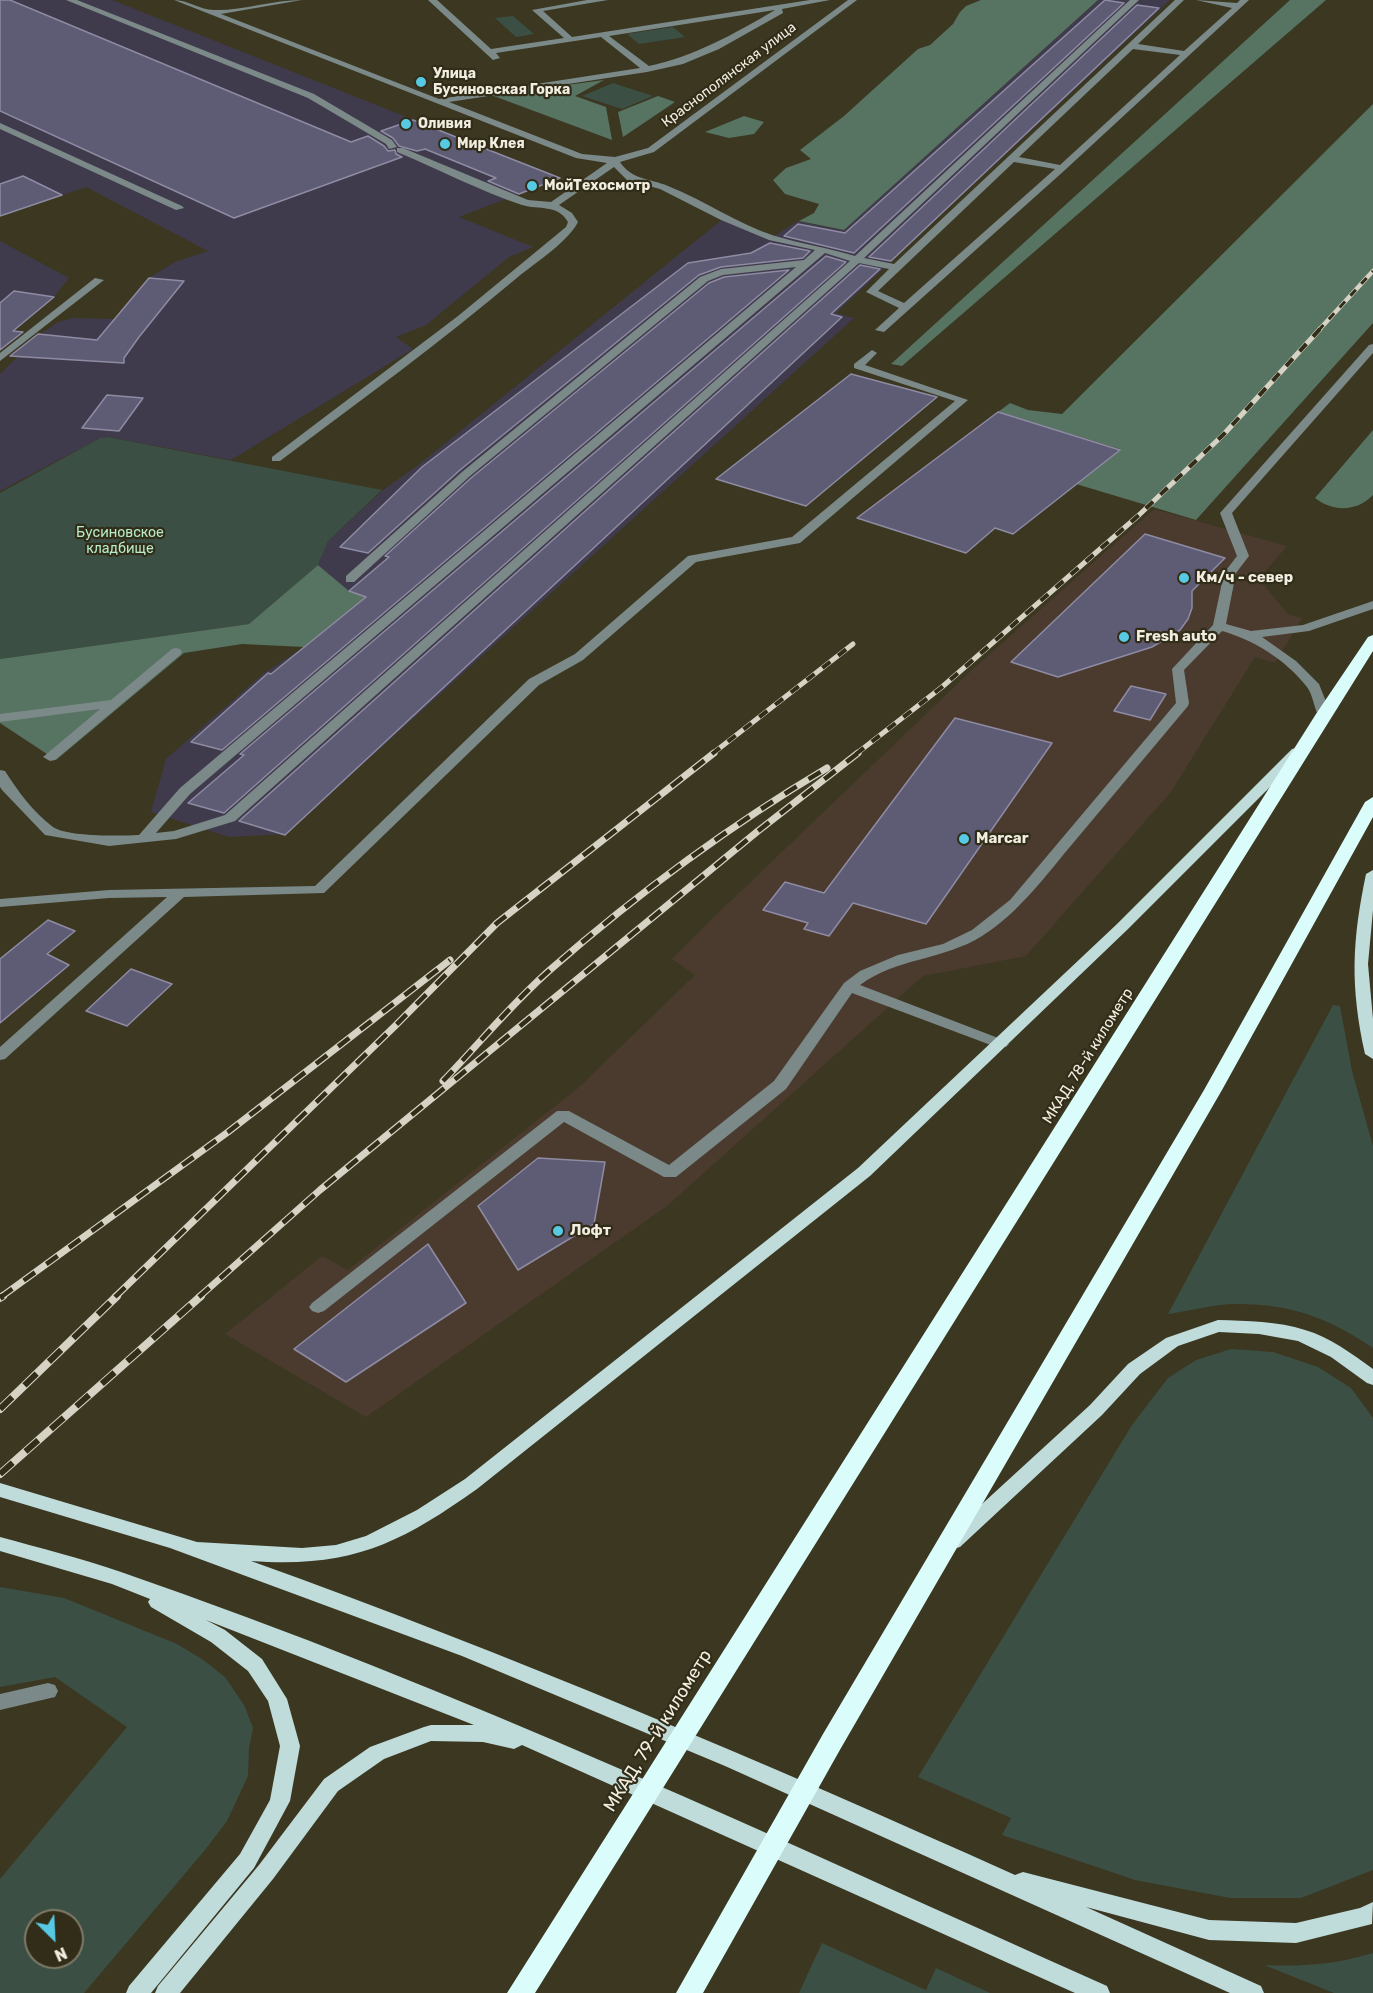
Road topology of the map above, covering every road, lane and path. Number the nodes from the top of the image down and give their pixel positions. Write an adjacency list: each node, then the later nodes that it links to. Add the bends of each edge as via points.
1 (70, 0): 26 (street, via 312,96 396,148 526,203)
2 (178, 0): 13 (street)
3 (298, 0): 13 (street)
4 (432, 0): 17 (street)
5 (604, 0): 15 (street, via 536,10)
6 (826, 0): 12 (street)
7 (854, 0): 24 (street, Краснополянская улица, via 651,150)
8 (1135, 0): 29 (street)
9 (1180, 0): 16 (street)
10 (1200, 0): 11 (street)
11 (1242, 3): 18 (street)
12 (788, 6): 14 (street); 20 (street, via 716,47 680,62)
13 (212, 13): 21 (street)
14 (603, 34): 15 (street); 20 (street)
15 (570, 39): 17 (street)
16 (1131, 46): 18 (street); 23 (street)
17 (489, 52): 19 (street)
18 (1187, 54): 25 (street)
19 (499, 61)
20 (647, 69): 21 (street)
21 (438, 101): 24 (street, via 579,156)
22 (0, 126): 27 (street)
23 (1012, 159): 25 (street); 31 (street)
24 (615, 162): 26 (street); 28 (street, via 630,178 663,187 724,218 772,238)
25 (1062, 168): 33 (street)
26 (553, 205): 38 (street, via 569,215 573,222 570,228 524,269)
27 (179, 208)
28 (823, 249): 29 (street); 30 (street)
29 (856, 261): 31 (street); 52 (street, via 230,818 176,835)
30 (806, 263): 39 (street, via 721,272 704,279 466,474); 52 (street, via 184,791)
31 (897, 268): 33 (street, via 871,292)
32 (99, 280): 37 (street)
33 (905, 308): 34 (street)
34 (880, 330)
35 (1373, 347): 41 (street, via 1226,513 1243,556 1230,573)
36 (872, 352): 54 (street, via 858,366 963,400 796,540 692,559 579,657 534,682 319,890)
37 (0, 358)
38 (276, 459)
39 (350, 579)
40 (1373, 605): 42 (street, via 1305,628)
41 (1219, 626): 42 (street); 56 (street, via 1178,669 1183,703 1015,903 977,933 948,947 903,958 865,974)
42 (1251, 635): 46 (street, via 1292,664 1314,687)
43 (1373, 640): 46 (highway, МКАД, 78-й километр)
44 (176, 652): 45 (street)
45 (115, 703): 47 (street); 49 (street)
46 (1324, 714): 48 (highway, МКАД, 78-й километр)
47 (0, 718)
48 (1306, 743): 57 (main road); 63 (highway, МКАД, 78-й километр)
49 (50, 757)
50 (0, 774): 52 (street, via 7,788 50,832 109,842)
51 (1373, 802): 66 (highway, via 1213,1090)
52 (144, 838)
53 (1373, 874): 58 (main road, via 1359,968 1362,1010)
54 (180, 893): 55 (street); 59 (street)
55 (0, 903)
56 (849, 986): 57 (street); 60 (street, via 780,1085 670,1173 564,1114)
57 (1001, 1044): 65 (main road, via 864,1172 639,1353 434,1510 395,1532 336,1552)
58 (1373, 1054)
59 (0, 1055)
60 (318, 1307)
61 (1373, 1378): 66 (main road, via 1337,1352 1302,1335 1218,1326 1172,1342 1134,1369 1096,1410)
62 (0, 1490): 65 (main road)
63 (835, 1493): 75 (highway, МКАД, 79-й километр)
64 (0, 1544): 67 (main road)
65 (198, 1549): 71 (main road, via 385,1617 575,1694)
66 (942, 1553): 76 (highway)
67 (116, 1578): 70 (main road); 73 (main road, via 218,1636 255,1665 277,1699 291,1746 280,1801 247,1861)
68 (48, 1691): 69 (street)
69 (0, 1702)
70 (555, 1749): 74 (main road, via 483,1734 431,1733 377,1754 331,1785 266,1872); 77 (main road)
71 (978, 1868): 72 (main road, via 1209,1930 1296,1933); 78 (main road)
72 (1373, 1912)
73 (137, 1993)
74 (166, 1993)
75 (520, 1993)
76 (688, 1993)
77 (1099, 1993)
78 (1253, 1993)

